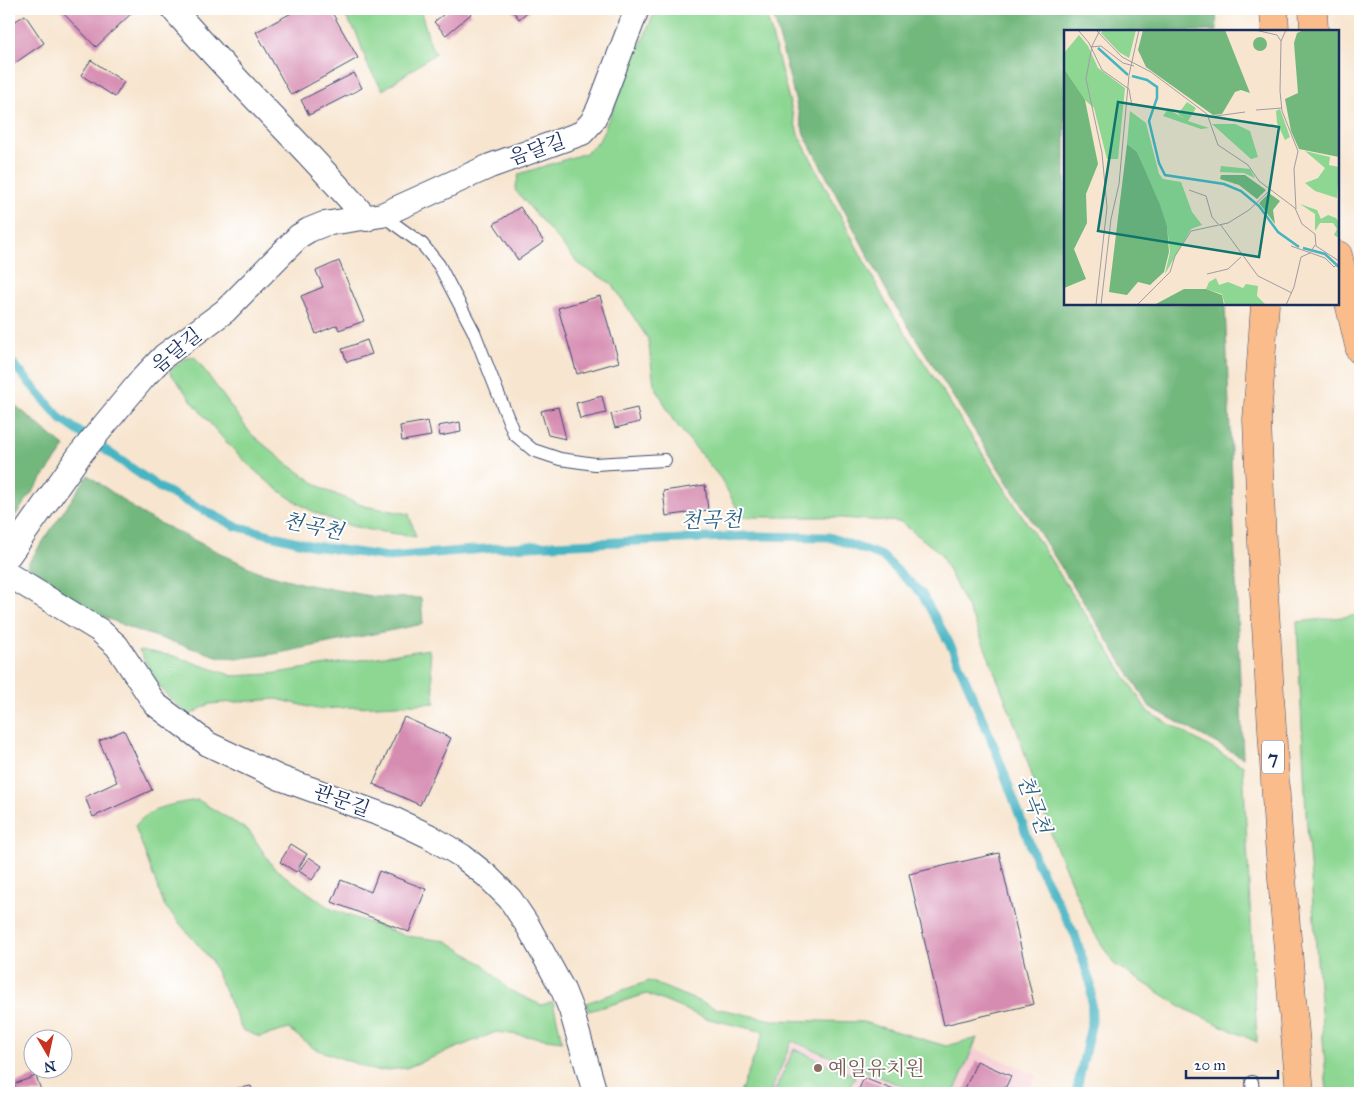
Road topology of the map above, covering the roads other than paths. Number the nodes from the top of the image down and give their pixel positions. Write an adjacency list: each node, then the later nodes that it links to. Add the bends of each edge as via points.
1 (173, 9): 7 (street, via 238,82)
2 (637, 9): 7 (street, 음달길, via 599,108 582,133 490,166)
3 (1274, 9): 5 (highway)
4 (1313, 9): 6 (highway)
5 (1275, 30)
6 (1314, 30)
7 (374, 217): 11 (lane, via 422,244 438,265 474,332 514,434 533,450 560,459 595,464); 12 (street, 음달길, via 324,224 299,236 225,312 164,356 81,453)
8 (1339, 259): 10 (highway)
9 (1265, 305): 15 (highway, 7, via 1257,420 1278,831)
10 (1360, 350)
11 (665, 460)
12 (9, 555)
13 (9, 575): 14 (street, 관문길, via 99,630 117,646 155,704 208,744 280,778 398,822 462,856 487,876 515,906 563,990 574,1018)
14 (590, 1092)
15 (1300, 1093)

